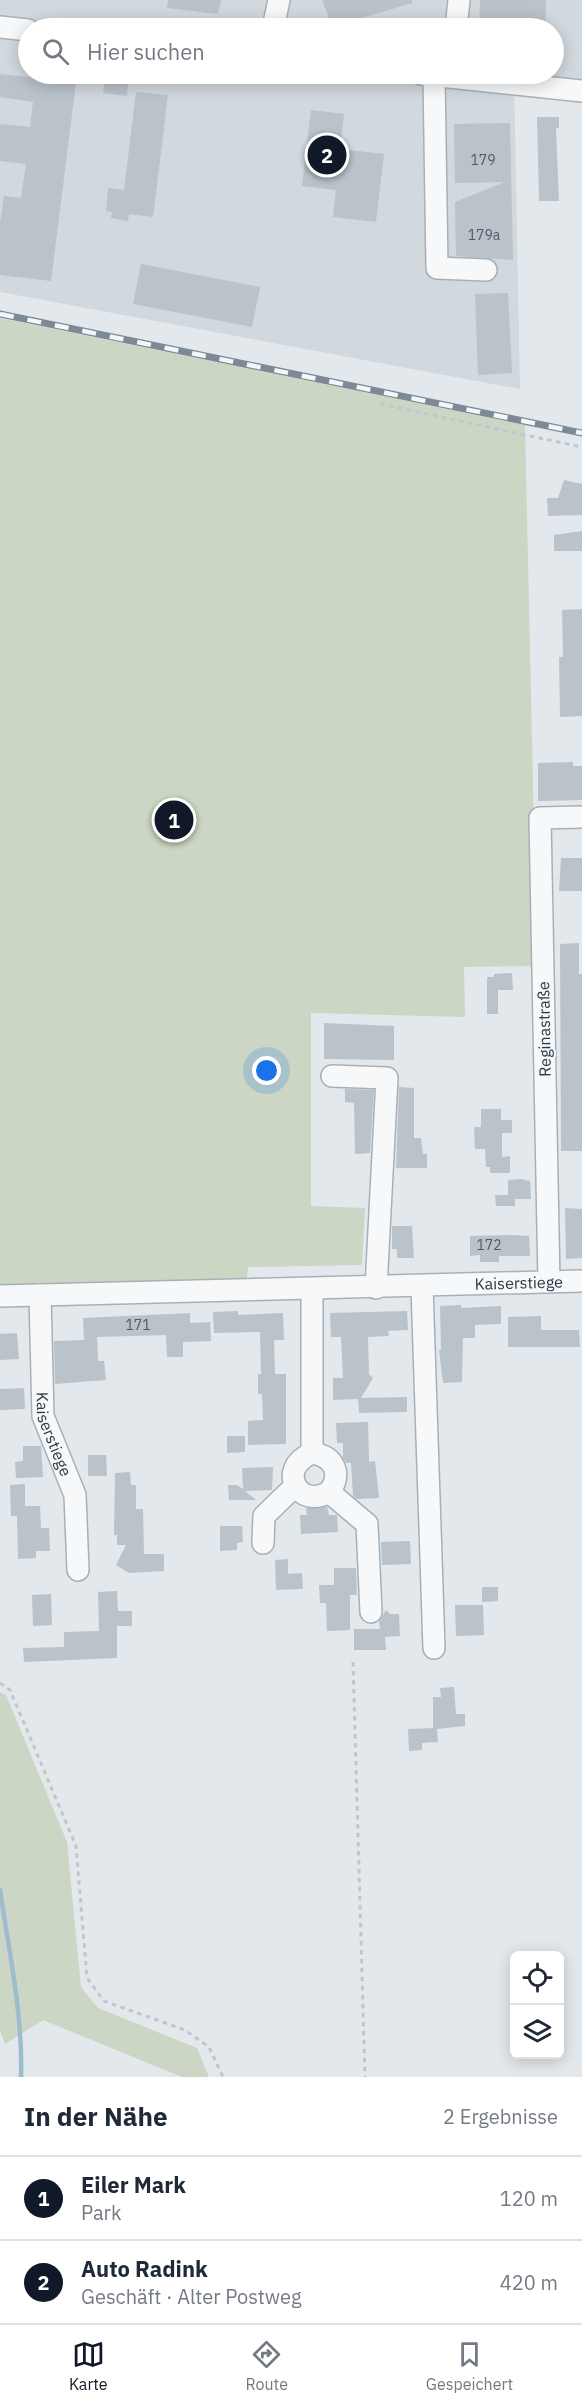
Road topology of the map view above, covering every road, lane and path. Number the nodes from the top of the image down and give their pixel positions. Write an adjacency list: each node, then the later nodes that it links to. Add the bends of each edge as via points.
1 (279, 0): 3 (street)
2 (459, 0): 4 (street)
3 (275, 18)
4 (457, 18)
5 (0, 27): 6 (street)
6 (18, 29)
7 (439, 84): 10 (street, via 437,267)
8 (519, 84): 9 (street)
9 (582, 91)
10 (486, 270)
11 (380, 404): 12 (path)
12 (582, 447)
13 (582, 817): 16 (street, Reginastraße, via 540,818)
14 (332, 1076): 19 (street, via 387,1078)
15 (582, 1281): 16 (street, Kaiserstiege)
16 (549, 1282): 17 (street, Kaiserstiege)
17 (422, 1287): 19 (street, Kaiserstiege); 28 (street)
18 (312, 1288): 19 (street, Kaiserstiege); 20 (street, Kaiserstiege); 22 (street)
19 (376, 1288)
20 (40, 1295): 21 (street, Kaiserstiege); 26 (street, Kaiserstiege, via 43,1416 75,1495)
21 (0, 1296)
22 (312, 1453): 23 (street, via 294,1467); 24 (street, via 330,1459 336,1468 337,1477)
23 (295, 1486): 24 (street, via 304,1495 314,1497); 25 (street, via 264,1516)
24 (329, 1492): 27 (street, via 367,1524)
25 (263, 1543)
26 (78, 1570)
27 (370, 1612)
28 (434, 1648)
29 (353, 1662): 32 (path)
30 (0, 1683): 31 (path, via 10,1690 76,1846 87,1978 104,2001 185,2030 209,2047)
31 (223, 2077)
32 (365, 2077)

